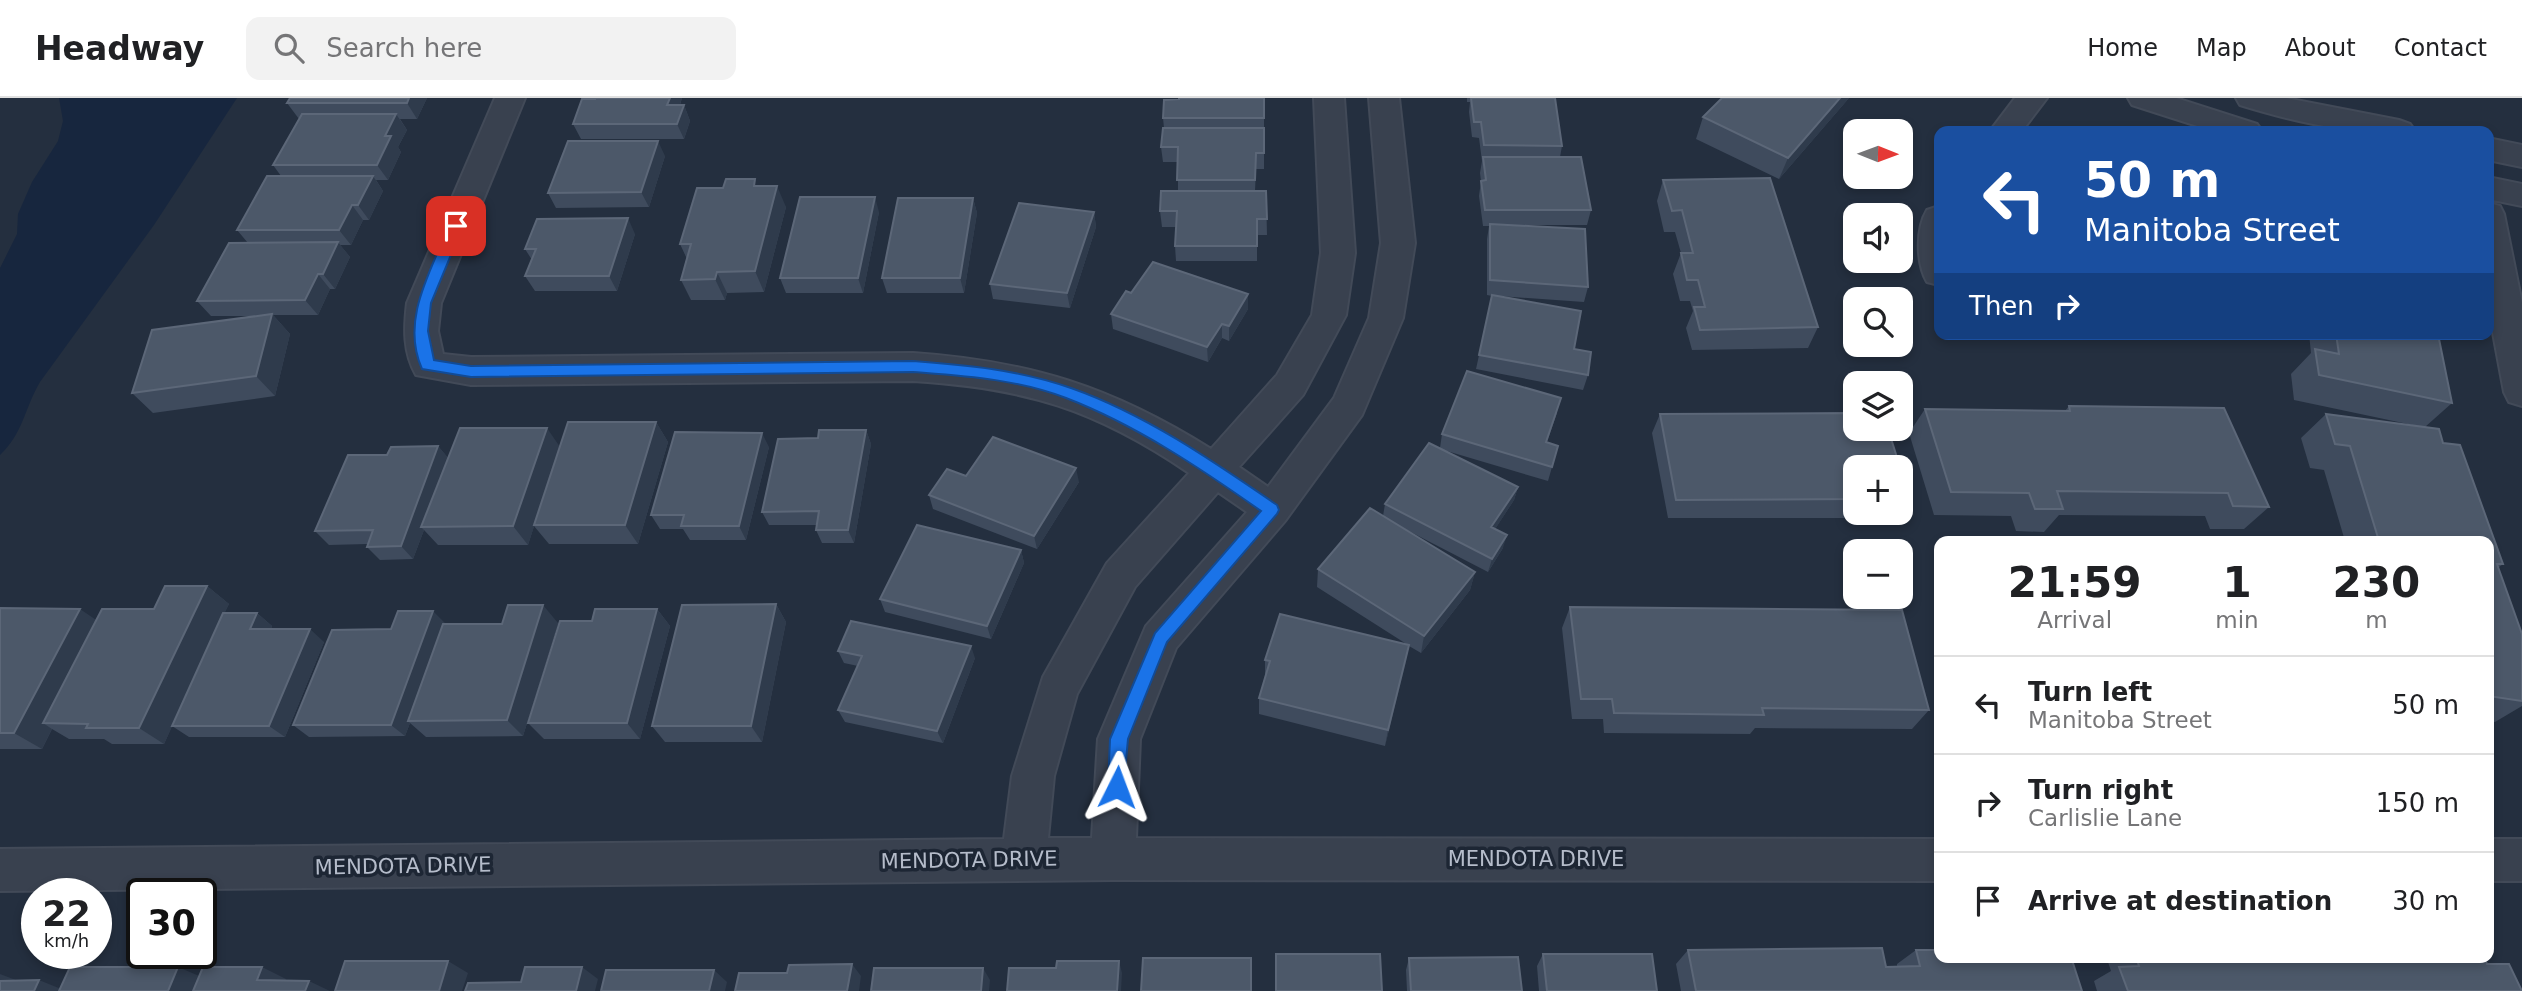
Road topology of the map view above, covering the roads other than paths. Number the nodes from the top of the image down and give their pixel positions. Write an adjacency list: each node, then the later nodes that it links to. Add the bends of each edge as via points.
1 (510, 98): 16 (street, via 424,303 421,331 428,365 471,371 966,370 1068,393 1128,420)
2 (1329, 98): 16 (street, via 1338,253 1329,315 1290,385)
3 (1384, 98): 17 (street, via 1398,243 1386,318 1349,405)
4 (2032, 98): 7 (street)
5 (2143, 98): 8 (street)
6 (2251, 98): 9 (street)
7 (2009, 126)
8 (2230, 126)
9 (2374, 126)
10 (2494, 150): 11 (street)
11 (2522, 156)
12 (2494, 189): 13 (street)
13 (2522, 195)
14 (2494, 245): 15 (street)
15 (2522, 392)
16 (1214, 470): 17 (street); 20 (street, via 1121,575 1058,690 1033,776)
17 (1272, 510): 18 (street, via 1160,638 1119,739)
18 (1113, 859): 19 (street, MENDOTA DRIVE); 20 (street, MENDOTA DRIVE)
19 (1934, 859)
20 (1024, 860): 23 (street, MENDOTA DRIVE)
21 (2494, 860): 22 (street)
22 (2522, 860)
23 (0, 870)

